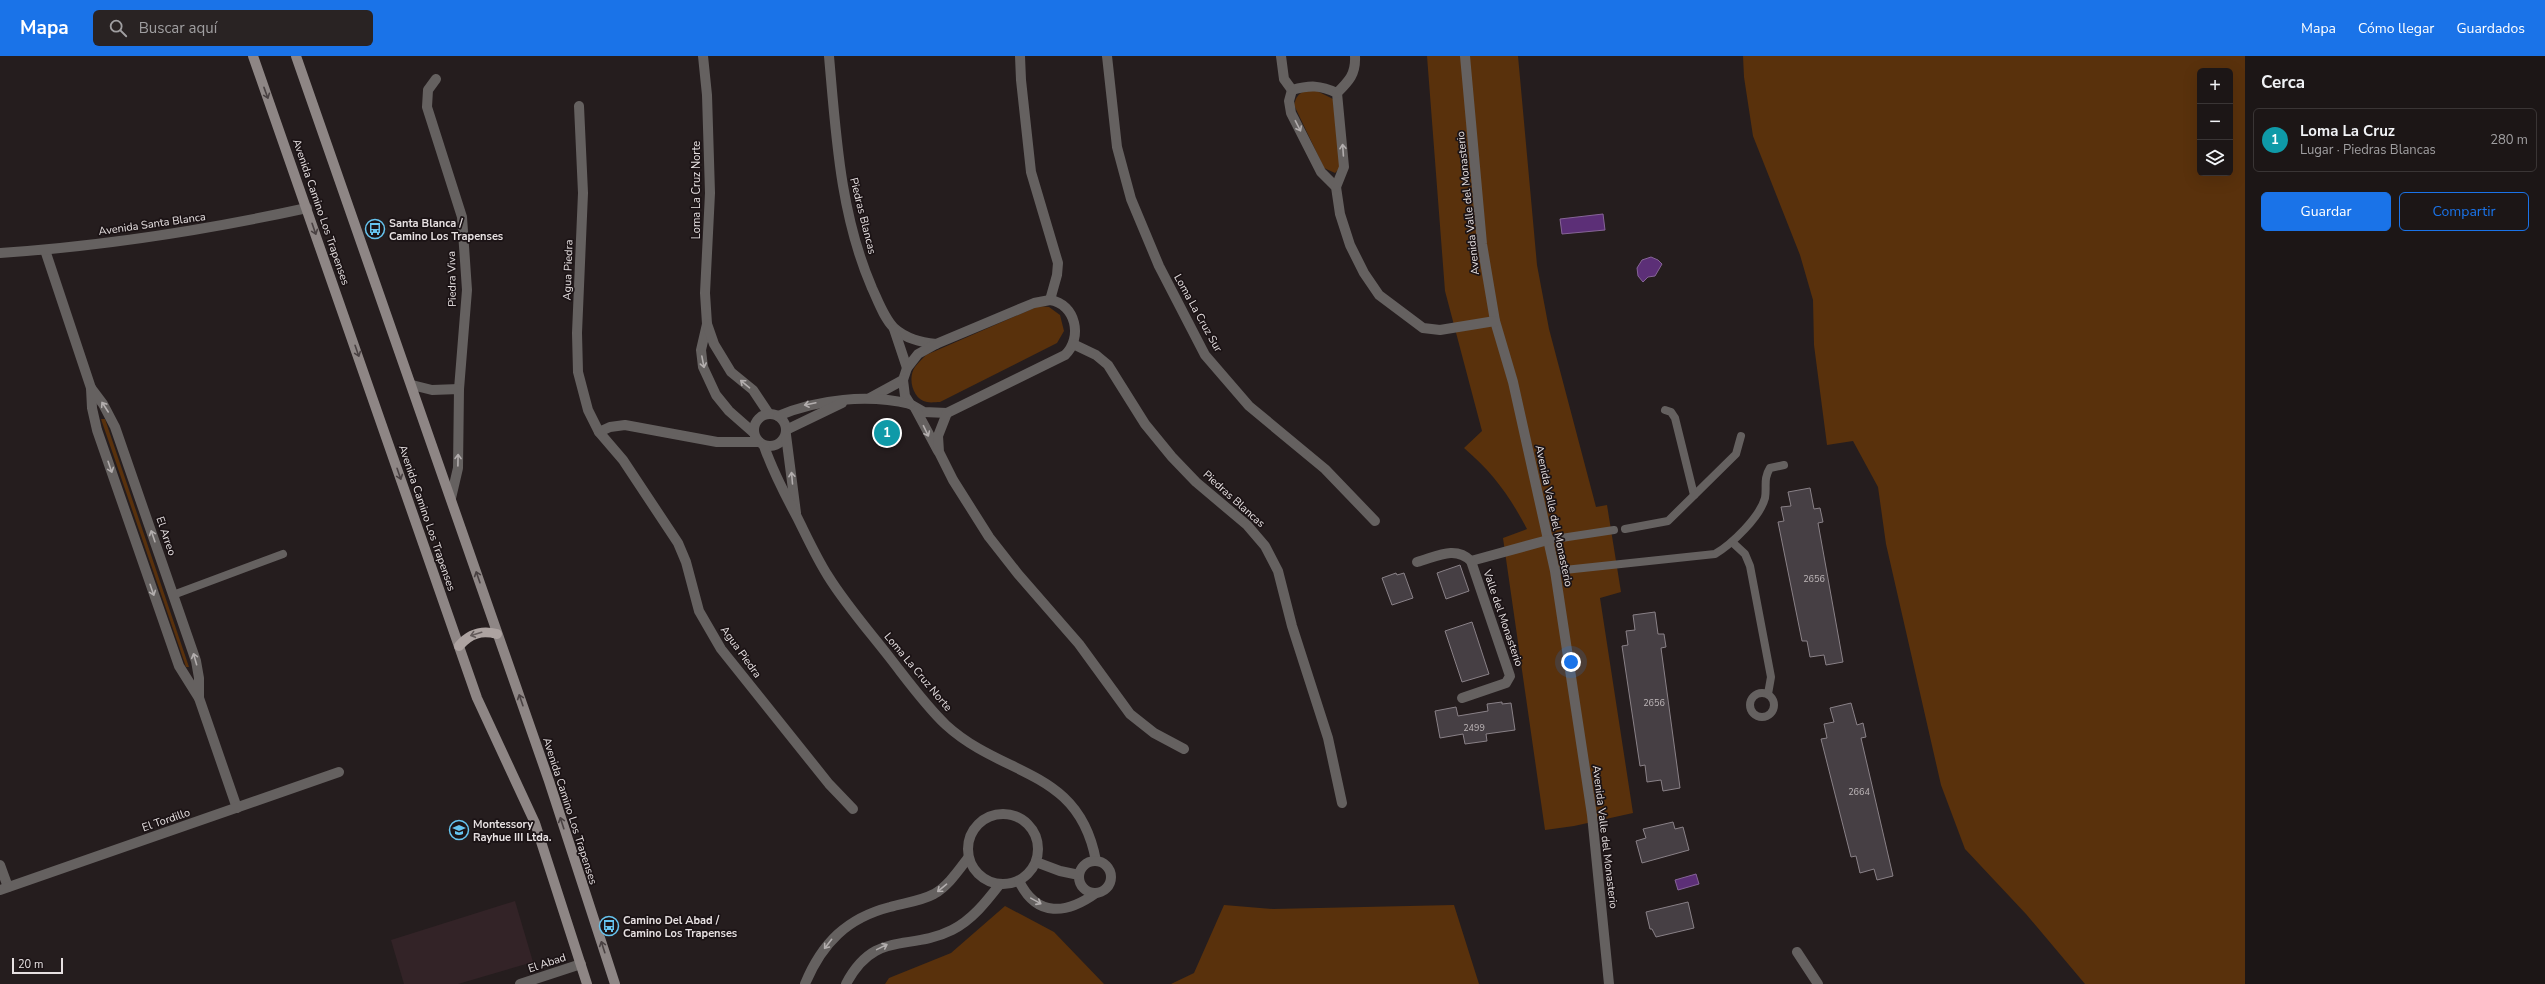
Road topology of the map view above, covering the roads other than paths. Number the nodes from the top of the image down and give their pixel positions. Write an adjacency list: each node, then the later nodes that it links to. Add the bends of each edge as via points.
1 (253, 56): 16 (main road, Avenida Camino Los Trapenses, one-way to 16)
2 (296, 56): 27 (main road, Avenida Camino Los Trapenses)
3 (702, 56): 21 (street, Loma La Cruz Norte, via 707,95 710,193 705,293)
4 (829, 56): 22 (street, Piedras Blancas, via 838,155 851,226 866,274)
5 (1020, 56): 19 (street, via 1031,172 1058,263)
6 (1106, 56): 45 (street, Loma La Cruz Sur, via 1117,147 1131,199 1159,266 1205,355 1249,406 1325,469)
7 (1281, 56): 12 (street, via 1284,79)
8 (1355, 56): 13 (street, via 1353,76)
9 (1465, 56): 10 (lane); 20 (street, Avenida Valle del Monasterio, via 1482,244)
10 (1469, 56)
11 (436, 79): 29 (street, Piedra Viva, via 428,90 428,107 462,217 467,290)
12 (1292, 90): 13 (street, via 1308,85 1323,86); 15 (street, one-way to 15, via 1289,101 1291,113 1321,172)
13 (1337, 94): 15 (street, one-way to 13, via 1344,167)
14 (579, 106): 36 (street, Agua Piedra, via 583,192 578,372 581,391)
15 (1336, 187): 20 (street, via 1340,214 1350,245 1364,273 1379,294 1423,328 1440,330)
16 (307, 208): 17 (street, Avenida Santa Blanca, via 175,234); 56 (main road, Avenida Camino Los Trapenses, one-way to 56)
17 (45, 250): 18 (street, Avenida Santa Blanca); 28 (street, El Arreo)
18 (0, 253)
19 (1050, 300): 23 (street, via 1034,303); 24 (street, via 1063,305 1070,313 1075,327)
20 (1495, 321): 48 (street, Avenida Valle del Monasterio, via 1513,382)
21 (707, 324): 35 (street, Loma La Cruz Norte, one-way to 21, via 753,390 731,372 714,344); 39 (street, Loma La Cruz Norte, one-way to 39, via 701,350 708,381 729,411)
22 (893, 328): 23 (street, via 912,339); 25 (street, Piedras Blancas, via 899,339)
23 (936, 344): 25 (street, via 918,354)
24 (1073, 344): 34 (street, via 1065,356); 62 (street, Piedras Blancas, via 1096,355 1108,365 1138,415 1168,452 1196,482 1254,533 1268,550 1278,571 1292,626 1328,738)
25 (907, 368): 26 (street)
26 (903, 380): 30 (street); 32 (street, via 905,396)
27 (412, 385): 29 (street, via 432,390); 43 (main road, Avenida Camino Los Trapenses)
28 (91, 388): 54 (street, El Arreo, one-way to 28, via 116,427); 58 (street, El Arreo, one-way to 58, via 97,430 176,659 186,681)
29 (459, 389): 43 (street, Piedra Viva, one-way to 29, via 458,468)
30 (868, 399): 31 (street); 32 (street)
31 (844, 402): 35 (street, one-way to 35, via 810,404); 37 (street)
32 (913, 406): 34 (street, via 930,413); 40 (street, one-way to 40)
33 (1665, 410): 42 (lane, via 1671,412 1675,418)
34 (947, 413): 40 (street, via 938,436)
35 (773, 415): 37 (street, via 782,420); 39 (street, via 759,418)
36 (599, 432): 39 (street, via 610,427 626,425 718,442); 64 (street, Agua Piedra, via 623,460 678,542 699,611 721,649 829,784)
37 (786, 433): 39 (street, via 780,444); 44 (street, Loma La Cruz Norte, one-way to 37)
38 (1741, 436): 42 (lane, via 1736,454)
39 (759, 440): 44 (street, Loma La Cruz Norte)
40 (939, 452): 60 (street, via 956,486 989,537 1079,644 1130,714 1154,733)
41 (1784, 465): 49 (lane, via 1770,468 1766,474 1762,506)
42 (1694, 495): 46 (lane, via 1668,521)
43 (451, 498): 55 (main road, Avenida Camino Los Trapenses, one-way to 43)
44 (797, 517): 66 (street, Loma La Cruz Norte, via 819,561 841,595 927,704 946,725 979,750 1042,780 1059,792 1080,819 1092,844)
45 (1375, 521)
46 (1625, 529)
47 (1614, 530): 48 (lane)
48 (1548, 540): 51 (street, Valle del Monasterio); 53 (street, Avenida Valle del Monasterio)
49 (1732, 542): 53 (lane, via 1716,554); 57 (lane, via 1745,554 1750,566 1771,677)
50 (283, 554): 54 (lane)
51 (1471, 561): 52 (street, Valle del Monasterio, via 1463,553 1456,551); 59 (street, Valle del Monasterio, via 1510,676 1506,683)
52 (1417, 562)
53 (1555, 571): 81 (street, Avenida Valle del Monasterio, via 1592,815)
54 (173, 595): 58 (street, El Arreo, one-way to 54, via 198,669)
55 (497, 634): 56 (main road, one-way to 56, via 474,634); 78 (main road, Avenida Camino Los Trapenses, one-way to 55, via 549,781)
56 (459, 646): 75 (main road, Avenida Camino Los Trapenses, via 492,735 535,823)
57 (1768, 694)
58 (199, 698): 63 (street, El Arreo)
59 (1462, 698)
60 (1184, 749)
61 (340, 772): 63 (street, El Tordillo)
62 (1342, 803)
63 (237, 808): 72 (street, El Tordillo)
64 (853, 809)
65 (968, 858): 67 (street, via 969,837 975,826 989,816 1001,813 1017,816 1031,827 1038,846); 71 (street, via 982,878); 79 (street, one-way to 79, via 935,894 860,916 846,926 821,953)
66 (1096, 861): 69 (street, via 1083,866); 73 (street, via 1107,867 1111,876 1108,887)
67 (1036, 862): 69 (street, via 1060,871); 70 (street, via 1030,873)
68 (0, 864): 72 (street)
69 (1079, 874): 73 (street, via 1084,890)
70 (1019, 881): 71 (street); 73 (street, one-way to 73, via 1032,900 1062,909 1080,904)
71 (1000, 884): 80 (street, one-way to 71, via 852,972 870,953 889,944 933,937 951,930 967,920)
72 (4, 888)
73 (1096, 893)
74 (1797, 952): 82 (street)
75 (581, 964): 76 (street, El Abad); 77 (main road, Avenida Camino Los Trapenses)
76 (521, 984)
77 (587, 984)
78 (615, 984)
79 (805, 984)
80 (846, 984)
81 (1609, 984)
82 (1818, 984)

